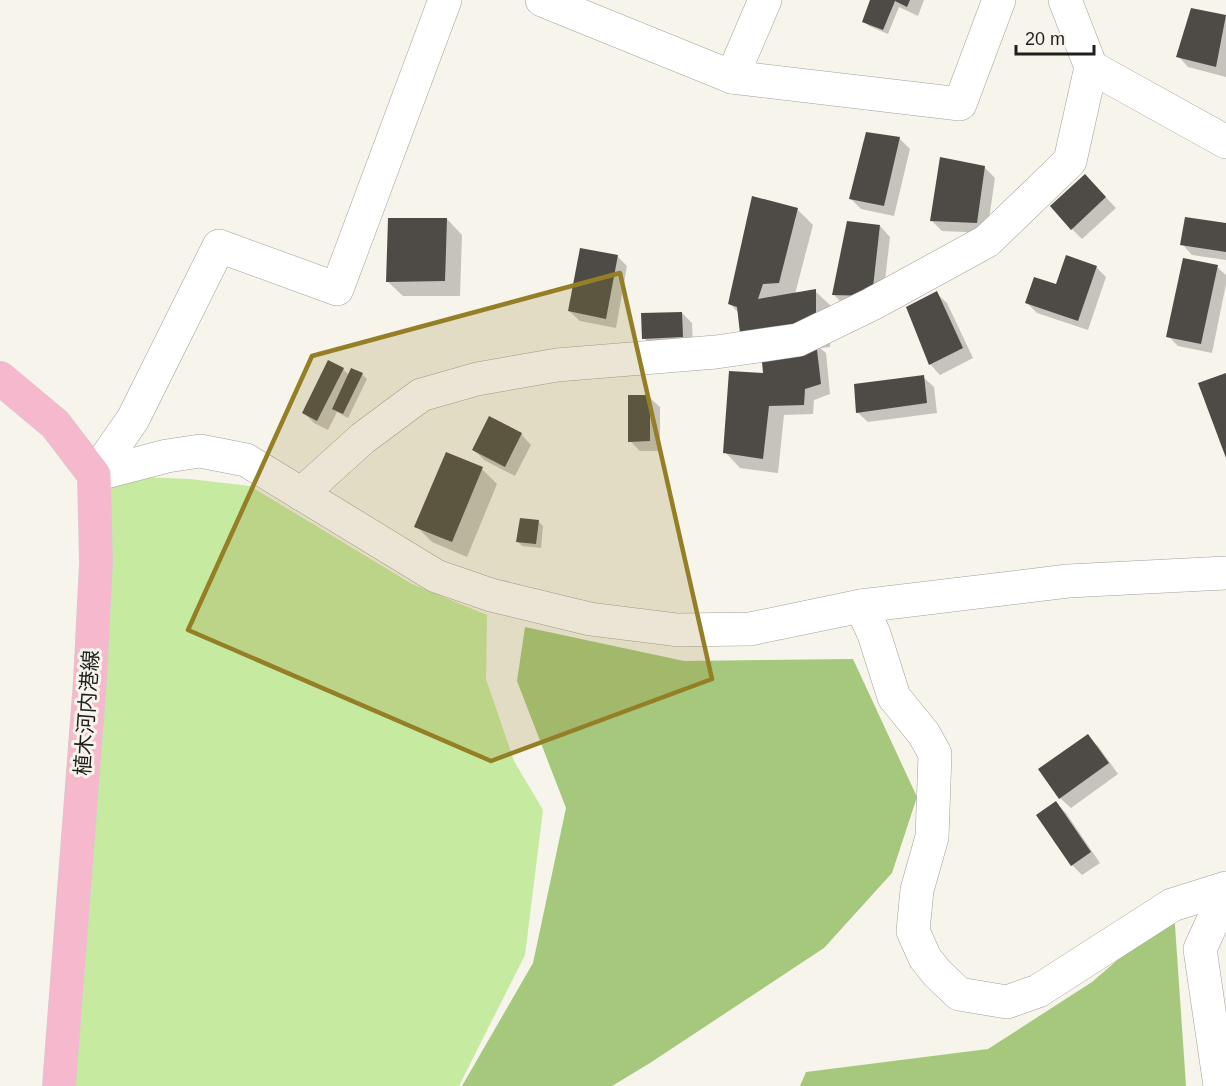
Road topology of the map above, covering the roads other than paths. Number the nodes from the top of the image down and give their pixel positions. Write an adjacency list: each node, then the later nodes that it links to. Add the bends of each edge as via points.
1 (445, 0): 10 (street, via 337,288 219,246 133,419)
2 (542, 0): 7 (street)
3 (765, 0): 7 (street)
4 (999, 0): 7 (street, via 960,104)
5 (1065, 0): 6 (street)
6 (1090, 67): 8 (street); 11 (street, via 1070,161 987,241 872,304 798,340 716,352 557,365 477,379 421,395 363,438)
7 (732, 77)
8 (1226, 142)
9 (0, 378): 10 (main road, via 55,424)
10 (94, 475): 11 (street, via 200,451 246,460); 15 (main road, 植木河内港線, via 96,563 90,681)
11 (301, 494): 13 (street, via 436,576 491,595 590,619 678,630 750,629)
12 (1226, 573): 13 (street, via 1068,581)
13 (861, 606): 14 (street, via 894,697 935,753 932,837 917,890 913,931 931,966 959,994 1007,1002 1038,991 1172,905)
14 (1226, 890): 16 (street, via 1200,949)
15 (59, 1086)
16 (1220, 1086)

